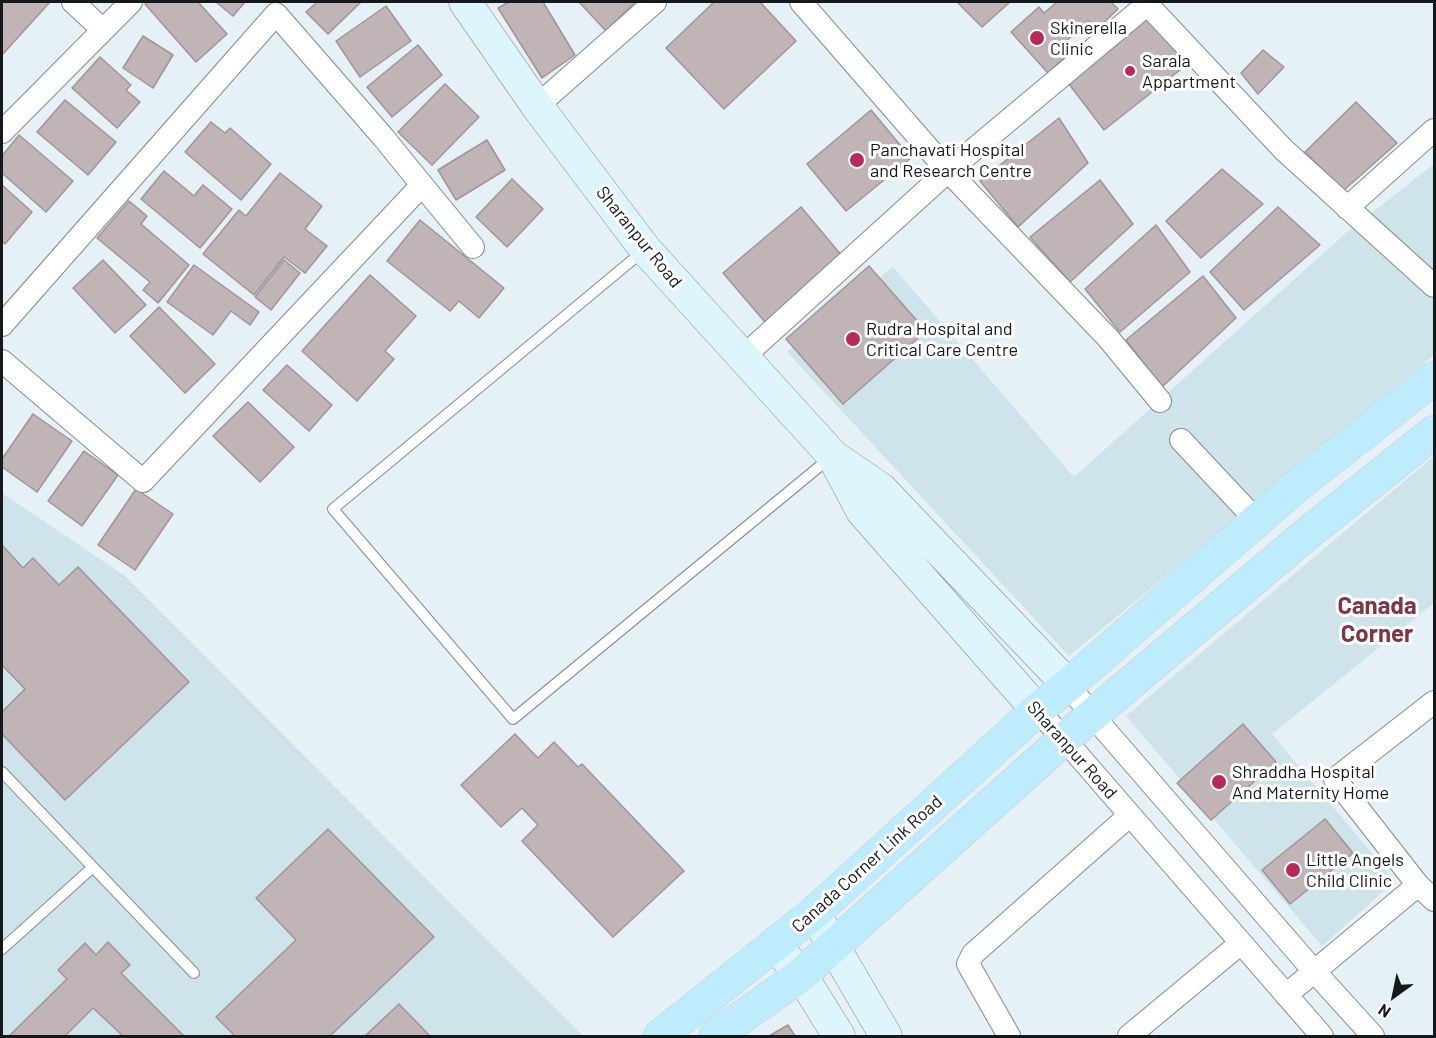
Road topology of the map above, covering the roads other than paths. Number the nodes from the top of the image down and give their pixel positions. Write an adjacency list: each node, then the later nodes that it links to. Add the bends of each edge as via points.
1 (73, 2): 8 (street)
2 (131, 2): 8 (street)
3 (465, 2): 9 (main road, Sharanpur Road)
4 (655, 2): 9 (street)
5 (801, 2): 12 (street)
6 (1148, 2): 12 (street); 14 (street, via 1284,150)
7 (283, 8): 13 (street); 18 (street)
8 (103, 30): 11 (street)
9 (537, 106): 16 (main road, Sharanpur Road)
10 (1434, 130): 14 (street)
11 (2, 132)
12 (948, 171): 19 (street); 22 (street, via 1108,338)
13 (422, 185): 15 (street); 20 (street, via 143,481)
14 (1347, 208): 17 (street)
15 (472, 247)
16 (645, 249): 19 (main road, Sharanpur Road); 25 (lane, via 333,509 513,719)
17 (1434, 286)
18 (2, 325)
19 (743, 357): 25 (main road, Sharanpur Road)
20 (2, 361)
21 (1434, 378): 26 (main road, Canada Corner Link Road)
22 (1160, 401)
23 (1434, 432): 30 (main road, Canada Corner Link Road)
24 (1181, 440): 26 (street)
25 (833, 456): 27 (main road, Sharanpur Road, via 881,489); 29 (main road, Sharanpur Road, via 862,511)
26 (1256, 520): 27 (main road, Canada Corner Link Road)
27 (1068, 685): 29 (main road, Canada Corner Link Road); 30 (street)
28 (1434, 702): 35 (street, via 1335,779)
29 (1037, 710): 31 (street, Sharanpur Road); 36 (main road, Canada Corner Link Road)
30 (1093, 716): 31 (main road, Canada Corner Link Road); 41 (street)
31 (1064, 739): 33 (street, Sharanpur Road); 39 (main road, Canada Corner Link Road)
32 (2, 772): 34 (lane)
33 (1130, 815): 37 (street, Sharanpur Road); 49 (street, via 972,954 969,964)
34 (92, 868): 40 (lane); 42 (lane)
35 (1426, 893): 41 (street)
36 (814, 913): 38 (main road, Canada Corner Link Road); 39 (main road)
37 (1241, 943): 44 (street, Sharanpur Road); 50 (street)
38 (775, 945): 43 (main road); 45 (main road, Canada Corner Link Road)
39 (833, 945): 43 (main road, Canada Corner Link Road); 48 (main road)
40 (2, 949)
41 (1314, 971): 44 (street); 52 (street)
42 (194, 973)
43 (801, 975): 46 (main road, Canada Corner Link Road); 47 (main road)
44 (1286, 995): 51 (street, Sharanpur Road)
45 (660, 1036)
46 (715, 1036)
47 (839, 1036)
48 (886, 1036)
49 (1009, 1036)
50 (1129, 1036)
51 (1322, 1036)
52 (1373, 1036)

